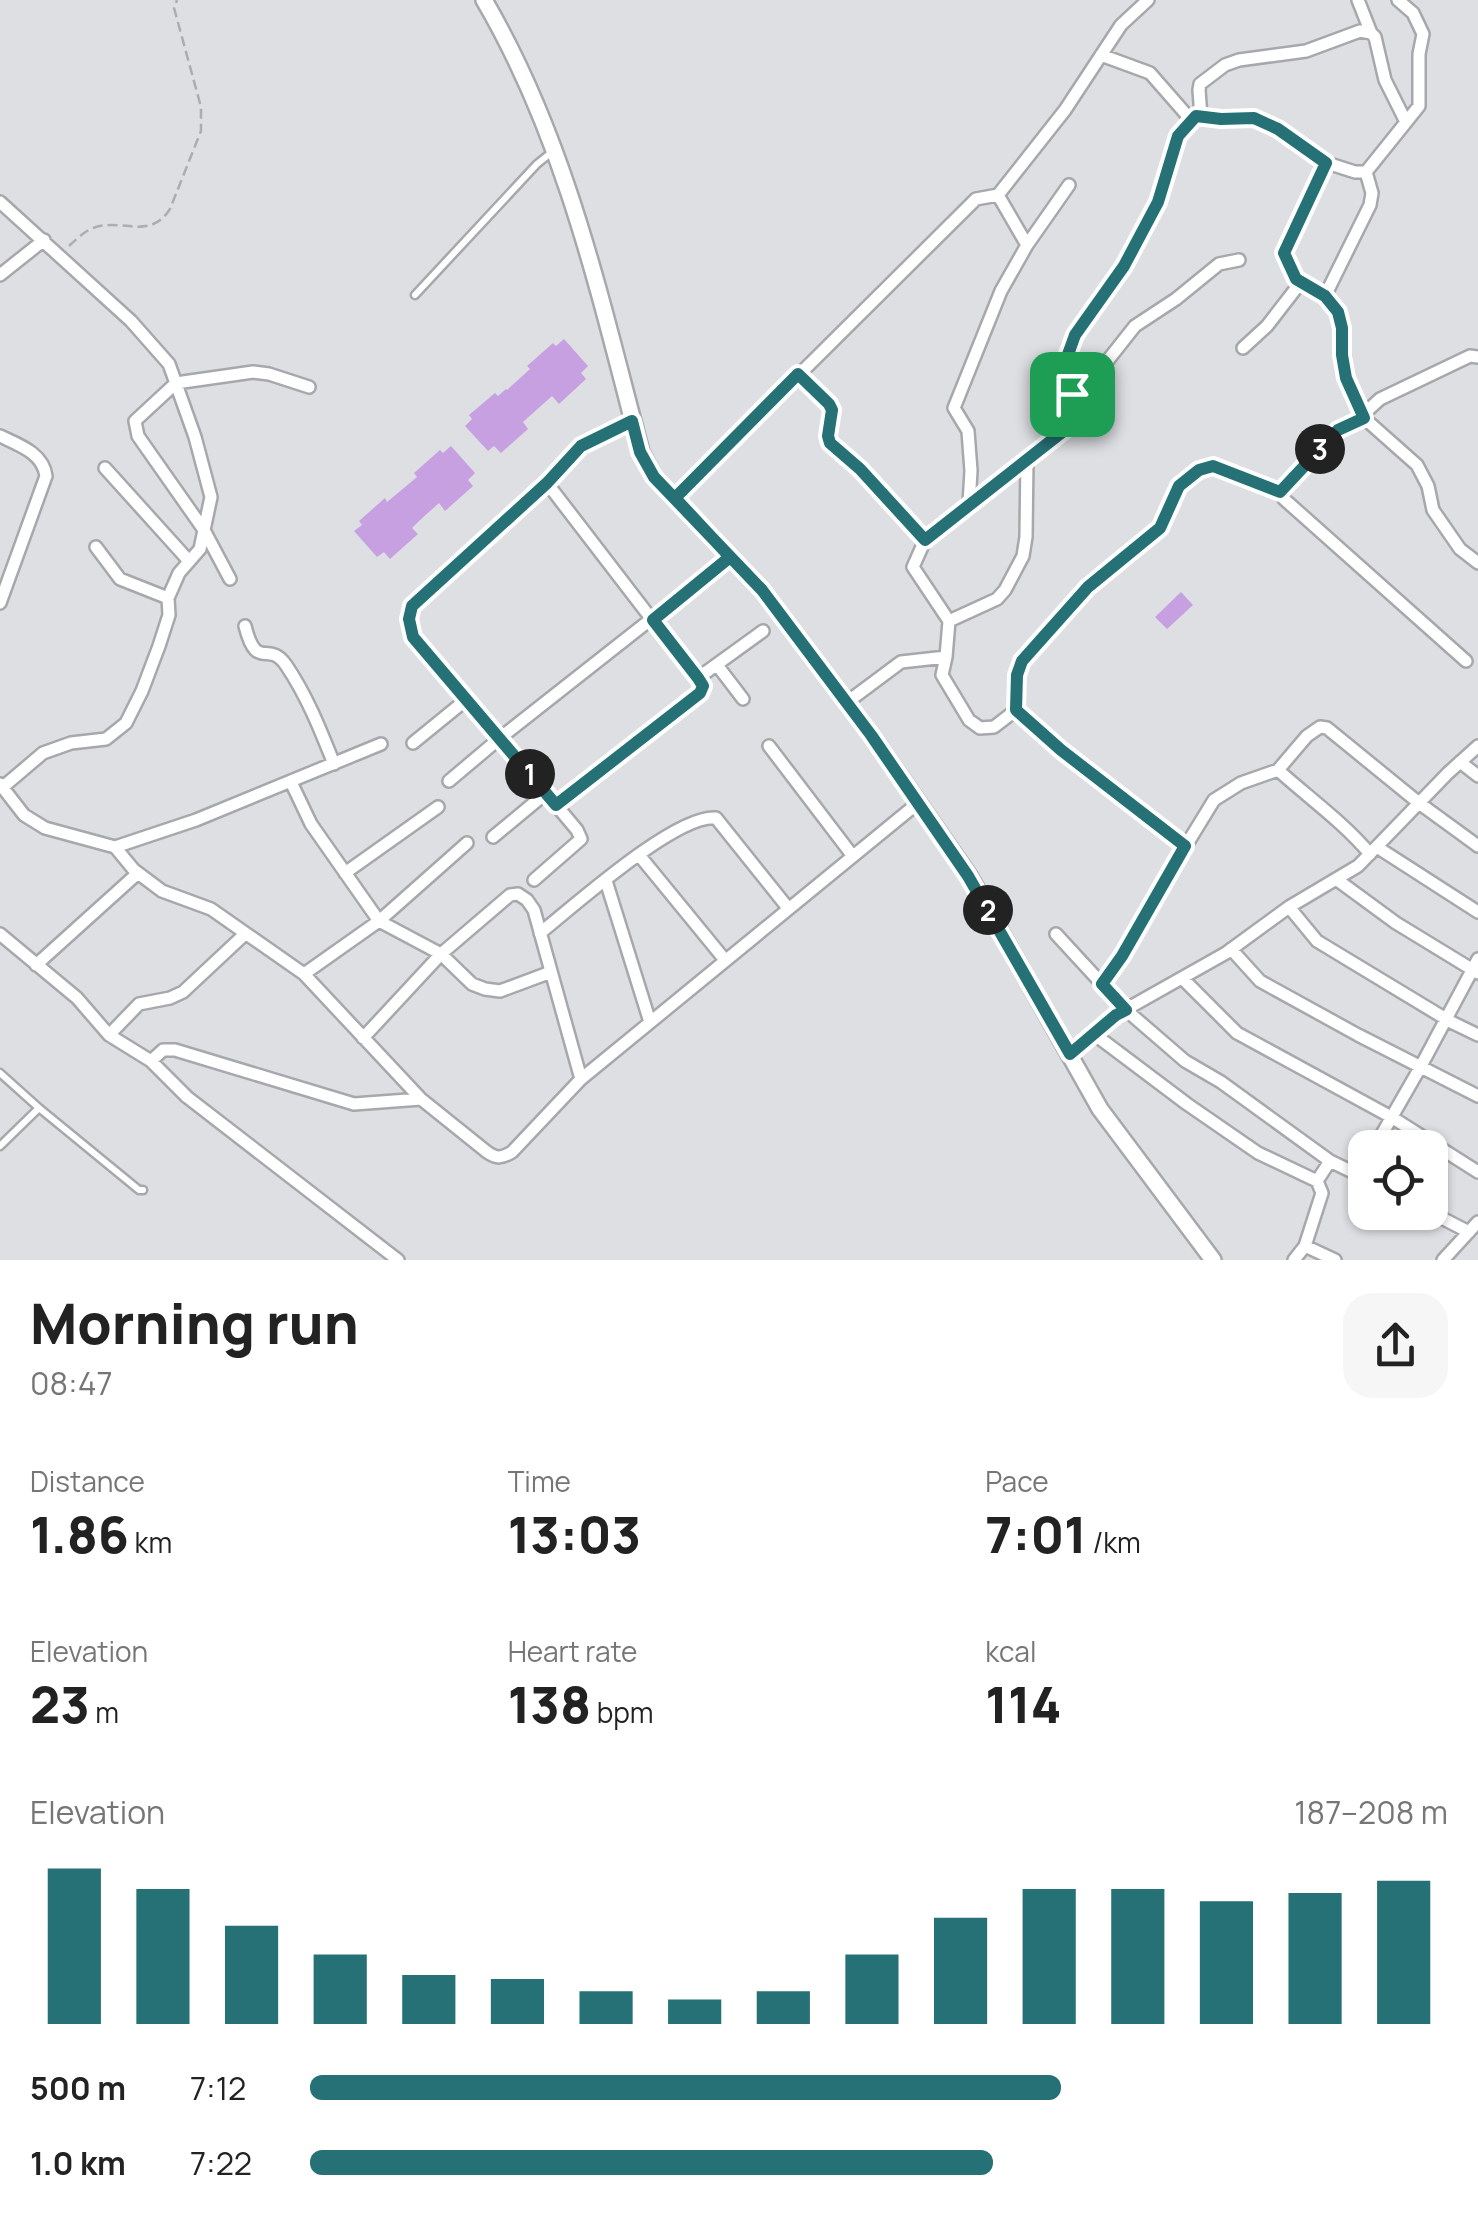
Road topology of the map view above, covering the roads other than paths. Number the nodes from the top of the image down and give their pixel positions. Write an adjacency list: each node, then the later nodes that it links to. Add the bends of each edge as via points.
1 (484, 0): 9 (street)
2 (1148, 0): 6 (street, via 1120,24)
3 (1358, 0): 5 (street)
4 (1398, 0): 8 (street, via 1423,34 1419,106)
5 (1371, 33): 7 (street, via 1224,65 1200,84); 8 (street)
6 (1101, 55): 7 (street, via 1150,73); 13 (street)
7 (1196, 119): 10 (street, via 1254,118); 28 (street, via 1178,136 1158,202 1124,266 1075,335 1066,360)
8 (1406, 122): 11 (street)
9 (554, 150): 21 (lane); 30 (street, via 597,281)
10 (1326, 163): 11 (street); 20 (street, via 1284,253)
11 (1366, 172): 22 (street, via 1370,204)
12 (1069, 185): 16 (street)
13 (998, 196): 16 (street); 25 (street, via 976,199)
14 (0, 202): 15 (street)
15 (44, 240): 19 (street); 26 (street, via 144,335)
16 (1026, 245): 37 (street, via 954,408 968,431)
17 (0, 256): 19 (street)
18 (1240, 260): 28 (street, via 1219,264 1135,326 1098,374)
19 (8, 268)
20 (1301, 282): 22 (street); 23 (street)
21 (415, 295)
22 (1325, 296): 29 (street, via 1338,312 1346,378)
23 (1243, 348)
24 (1478, 357): 29 (street, via 1380,399)
25 (798, 374): 36 (street); 39 (street, via 832,410 830,443)
26 (176, 383): 27 (street, via 253,372); 38 (street, via 211,497); 38 (street, via 135,428)
27 (309, 387)
28 (1072, 394): 32 (street, via 1080,418)
29 (1364, 418): 35 (street, via 1338,430); 43 (street, via 1416,465 1433,510)
30 (632, 421): 34 (street, via 581,446); 36 (street, via 647,465)
31 (0, 436): 46 (street, via 46,468)
32 (1026, 459): 37 (street); 48 (street, via 1023,556 997,599)
33 (105, 468): 42 (street)
34 (547, 483): 47 (street); 55 (street, via 412,606 413,637)
35 (1280, 492): 52 (street); 58 (street, via 1213,466 1179,486 1160,528 1088,587 1022,661)
36 (675, 498): 41 (street)
37 (969, 503): 39 (street)
38 (204, 530): 42 (street); 44 (street)
39 (925, 540): 48 (street, via 913,567)
40 (96, 547): 45 (street, via 120,579)
41 (730, 557): 47 (street); 57 (street)
42 (189, 562): 45 (street)
43 (1478, 563)
44 (230, 579)
45 (168, 598): 70 (street, via 164,631 126,723 106,739 43,754)
46 (0, 603)
47 (653, 620): 54 (street); 59 (street)
48 (948, 621): 51 (street)
49 (246, 626): 65 (street, via 254,650 280,658 304,693)
50 (764, 631): 53 (street)
51 (946, 656): 57 (street, via 901,662); 58 (street, via 942,674 968,720 994,727)
52 (1466, 660)
53 (717, 665): 54 (street); 56 (street)
54 (698, 678): 74 (street, via 700,693)
55 (467, 699): 59 (street); 60 (street)
56 (743, 700)
57 (846, 703): 72 (street)
58 (1016, 710): 78 (street)
59 (500, 738): 68 (street); 71 (street)
60 (413, 743)
61 (381, 744): 65 (street)
62 (769, 746): 83 (street)
63 (1478, 746): 64 (street)
64 (1460, 762): 67 (street); 73 (street)
65 (334, 764): 69 (street)
66 (1278, 770): 73 (street, via 1320,726); 78 (street, via 1214,800); 81 (street)
67 (1478, 776)
68 (449, 781)
69 (291, 782): 80 (street); 85 (street, via 310,824)
70 (1, 786): 80 (street, via 24,816 45,828)
71 (546, 793): 74 (street); 76 (street)
72 (918, 802): 83 (street); 113 (street)
73 (1420, 803): 79 (street); 81 (street)
74 (556, 805): 87 (street, via 581,840)
75 (438, 807): 85 (street)
76 (493, 837)
77 (467, 843): 92 (street)
78 (1185, 846): 105 (street)
79 (1478, 846)
80 (115, 847): 84 (street)
81 (1374, 850): 86 (street); 91 (street)
82 (639, 855): 88 (street); 90 (street, via 686,824 716,818); 99 (street)
83 (852, 855): 90 (street)
84 (138, 873): 95 (street); 100 (street)
85 (345, 873): 92 (street)
86 (1336, 879): 89 (street); 101 (street, via 1396,923)
87 (534, 880)
88 (606, 881): 93 (street); 108 (street)
89 (1288, 907): 97 (street); 107 (street, via 1317,940)
90 (788, 908): 99 (street)
91 (1478, 912)
92 (379, 921): 98 (street); 103 (street)
93 (540, 933): 98 (street, via 527,900 510,895); 102 (street)
94 (0, 934): 100 (street)
95 (246, 934): 103 (street); 110 (street, via 183,992 139,1004)
96 (1056, 934): 105 (street)
97 (1231, 949): 104 (street); 115 (street, via 1260,980)
98 (441, 954): 102 (street, via 484,989); 112 (street)
99 (725, 960): 108 (street)
100 (36, 965): 110 (street)
101 (1476, 967): 107 (street)
102 (551, 972): 117 (street)
103 (304, 974): 112 (street)
104 (1182, 978): 106 (street); 121 (street, via 1238,1033)
105 (1102, 984): 106 (street)
106 (1126, 1010): 109 (street); 124 (street, via 1185,1062)
107 (1447, 1019): 111 (street); 115 (street)
108 (650, 1022): 117 (street)
109 (1094, 1034): 113 (street); 127 (street, via 1258,1153)
110 (109, 1035): 114 (street)
111 (1478, 1036)
112 (363, 1038): 119 (street)
113 (1070, 1054): 133 (street, via 1100,1108)
114 (150, 1061): 119 (street, via 175,1050 354,1104); 132 (street)
115 (1421, 1066): 118 (street); 121 (street)
116 (0, 1072): 120 (lane)
117 (581, 1079): 119 (street, via 503,1158)
118 (1478, 1096)
119 (421, 1099)
120 (40, 1108): 123 (lane); 128 (lane)
121 (1392, 1118): 122 (street); 126 (street)
122 (1385, 1130)
123 (0, 1146)
124 (1330, 1161): 125 (street); 127 (street)
125 (1348, 1167)
126 (1478, 1172)
127 (1317, 1181): 131 (street, via 1322,1193)
128 (144, 1190)
129 (1448, 1218): 130 (street)
130 (1474, 1227): 136 (street)
131 (1305, 1246): 134 (street); 135 (street)
132 (398, 1260)
133 (1213, 1260)
134 (1294, 1260)
135 (1335, 1260)
136 (1443, 1260)

